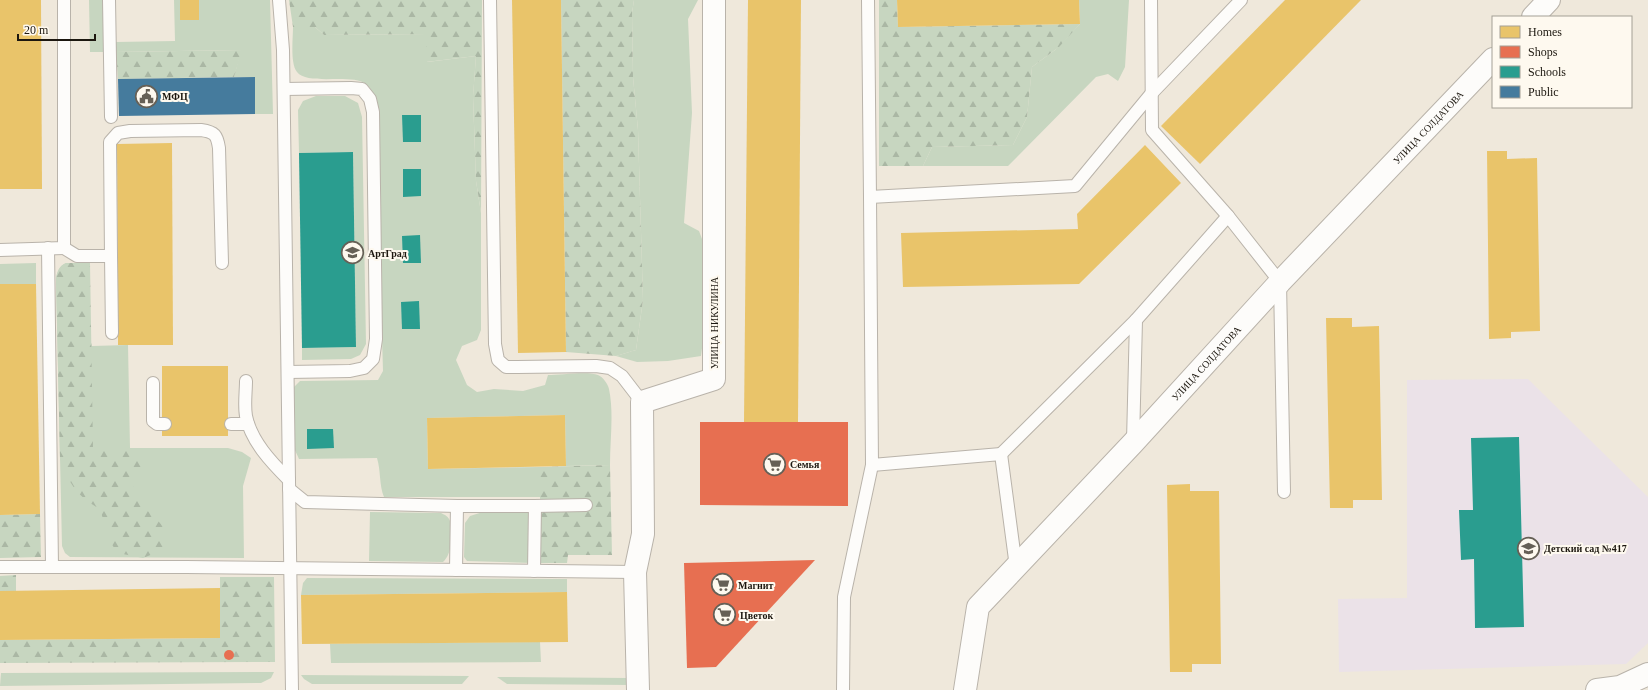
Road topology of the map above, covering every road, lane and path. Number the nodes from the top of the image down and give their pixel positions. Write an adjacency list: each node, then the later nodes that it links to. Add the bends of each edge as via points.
1 (64, 0): 18 (lane)
2 (109, 0): 14 (lane)
3 (279, 0): 12 (lane)
4 (490, 0): 28 (lane, via 495,344 498,360 506,366 517,367 610,368 622,376)
5 (714, 0): 28 (street, УЛИЦА НИКУЛИНА, via 714,379)
6 (868, 0): 15 (lane)
7 (1151, 0): 13 (lane)
8 (1241, 0): 13 (lane)
9 (1549, 0): 10 (street)
10 (1534, 16)
11 (1492, 60): 22 (street, УЛИЦА СОЛДАТОВА)
12 (284, 89): 25 (lane); 25 (lane, via 350,88 362,90 370,99 375,243 376,339 373,359 364,368 350,371)
13 (1151, 94): 15 (lane, via 1075,186); 16 (lane, via 1152,130)
14 (111, 117)
15 (870, 197): 34 (lane)
16 (1228, 216): 22 (lane); 23 (lane)
17 (48, 248): 18 (lane); 19 (lane); 41 (lane)
18 (64, 248): 20 (lane, via 77,256)
19 (0, 250)
20 (111, 256): 21 (lane, via 110,142 118,133 130,131 201,130 211,131 217,137 220,148); 24 (lane)
21 (222, 263)
22 (1280, 282): 32 (street, УЛИЦА СОЛДАТОВА); 36 (lane)
23 (1136, 320): 32 (lane); 33 (lane)
24 (112, 333)
25 (288, 372): 35 (lane)
26 (246, 381): 31 (lane)
27 (153, 382): 29 (lane, via 153,422)
28 (642, 402): 46 (street, via 643,534)
29 (165, 424)
30 (231, 424): 31 (lane)
31 (248, 424): 35 (lane, via 266,457)
32 (1133, 443): 42 (street, УЛИЦА СОЛДАТОВА)
33 (1001, 454): 34 (lane); 42 (lane)
34 (872, 465): 50 (lane, via 844,597)
35 (289, 485): 38 (lane, via 305,502); 43 (lane)
36 (1284, 492)
37 (586, 505): 39 (lane)
38 (457, 506): 39 (lane); 44 (lane)
39 (535, 506): 45 (lane)
40 (0, 567): 41 (lane)
41 (52, 567): 43 (lane)
42 (1016, 567): 51 (street, УЛИЦА СОЛДАТОВА, via 978,607)
43 (290, 568): 44 (lane); 48 (lane)
44 (456, 570): 45 (lane)
45 (534, 570): 46 (lane)
46 (635, 572): 49 (street)
47 (1648, 674): 52 (street, via 1620,687)
48 (292, 690)
49 (638, 690)
50 (843, 690)
51 (965, 690)
52 (1597, 690)

